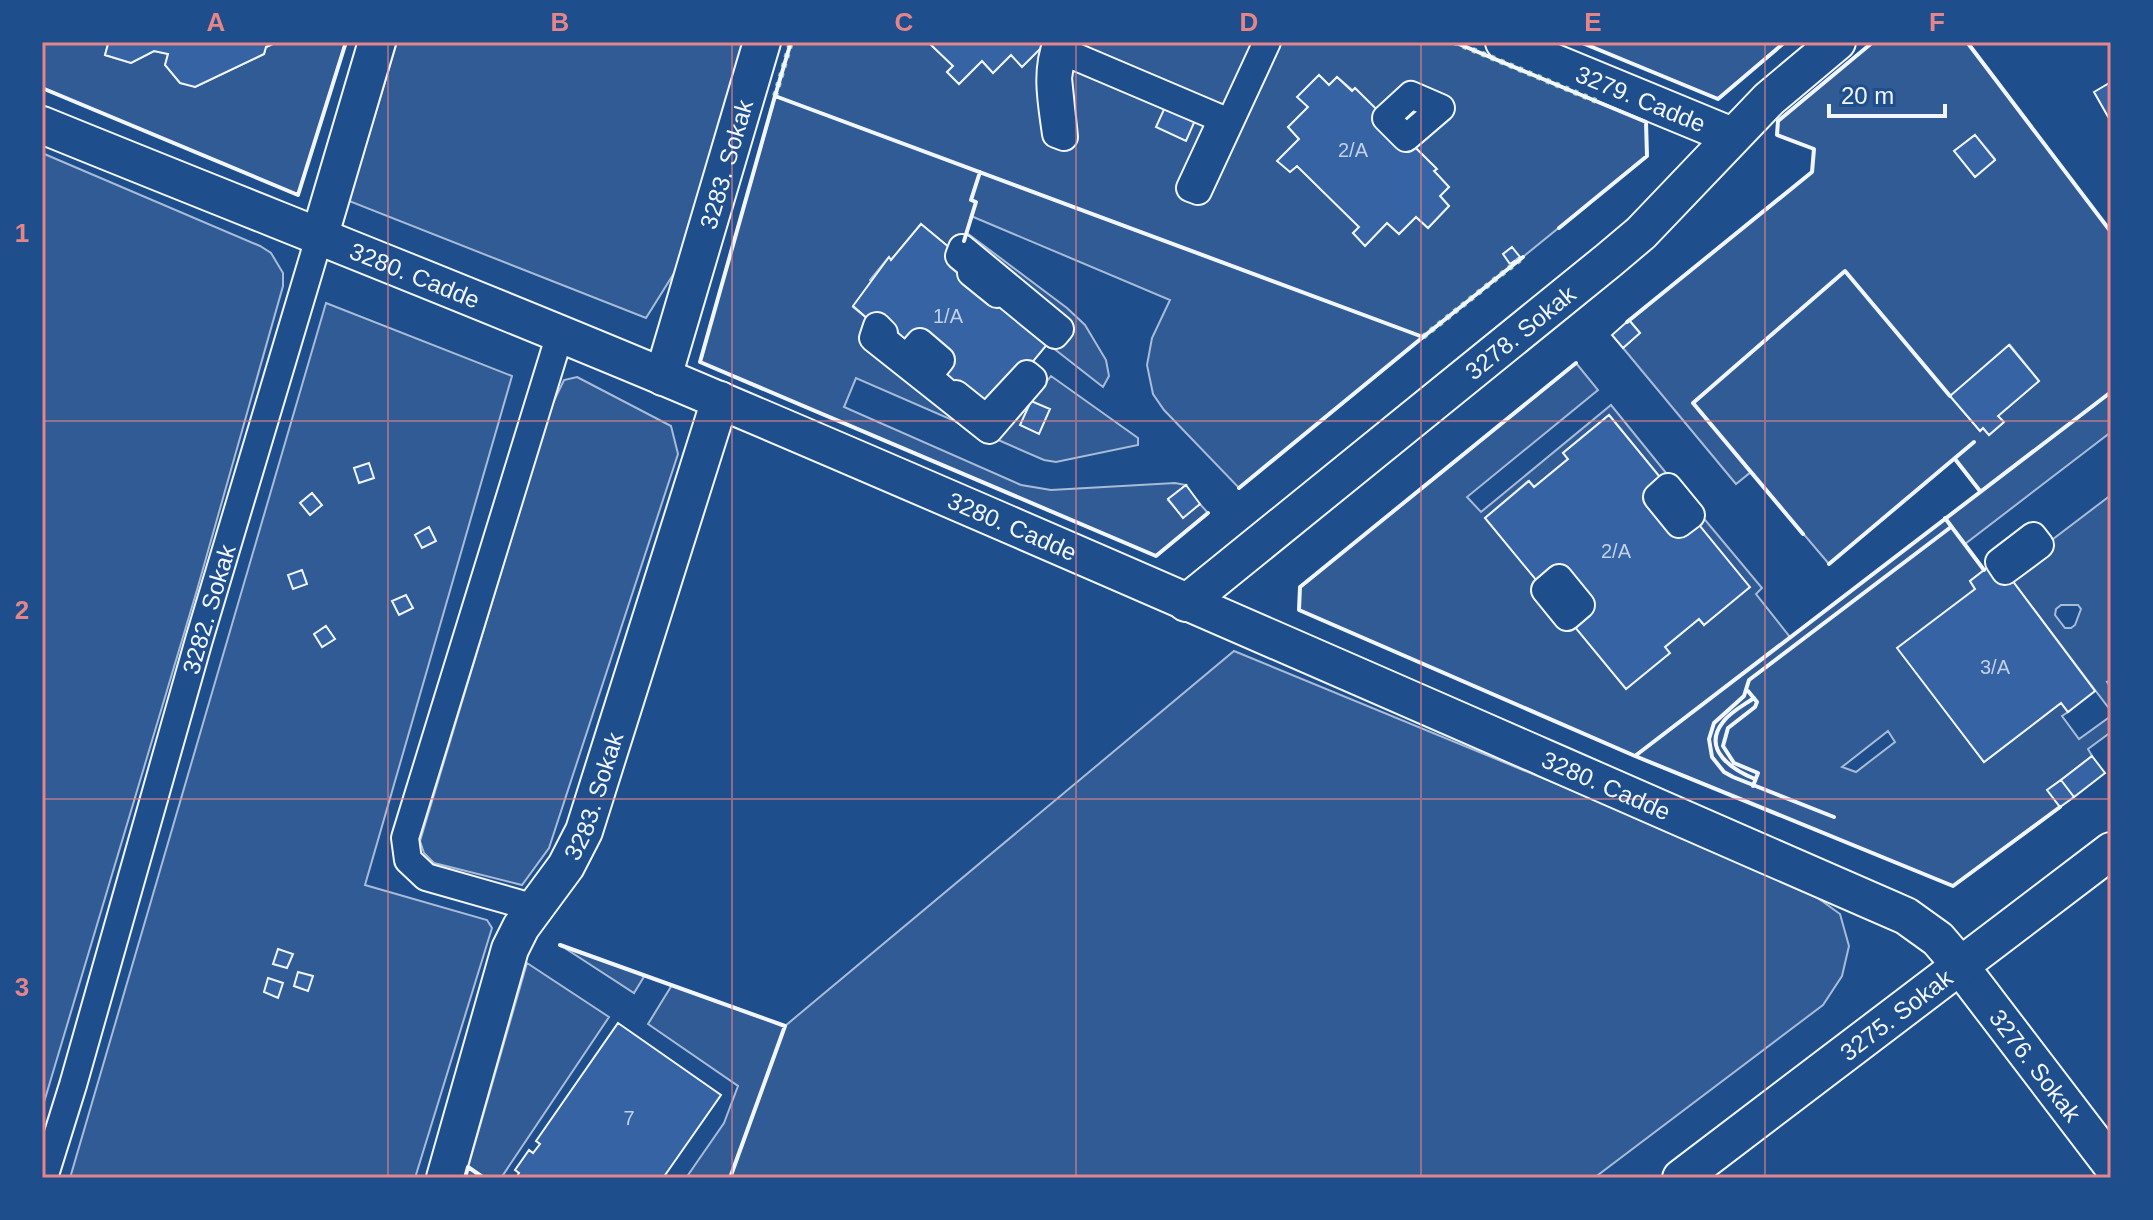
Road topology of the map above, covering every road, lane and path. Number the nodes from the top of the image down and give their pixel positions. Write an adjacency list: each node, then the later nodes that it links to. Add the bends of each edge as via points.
1 (377, 42): 11 (street, 3282. Sokak)
2 (762, 42): 13 (street, 3283. Sokak)
3 (1057, 42): 6 (street, via 1050,81 1056,134 1064,137 1058,78 1062,51 1222,119 1190,188 1198,191)
4 (1066, 42): 5 (street, via 1225,112)
5 (1258, 42)
6 (1267, 42)
7 (1504, 42): 10 (street, 3279. Cadde)
8 (1837, 42): 10 (street, 3278. Sokak)
9 (42, 125): 11 (street, 3280. Cadde)
10 (1732, 136): 16 (street, 3278. Sokak, via 1641,233)
11 (319, 238): 12 (street, 3280. Cadde); 21 (street, 3282. Sokak)
12 (560, 334): 13 (street, 3280. Cadde); 18 (street, via 405,838 408,860 426,877)
13 (663, 377): 15 (street, 3280. Cadde)
14 (1033, 379): 14 (street, via 1027,374 986,418 928,376 941,360 920,342 906,358 880,336 884,333 877,326 873,338 989,430)
15 (720, 400): 16 (street, 3280. Cadde); 18 (street, 3283. Sokak, via 584,831)
16 (1186, 603): 19 (street, 3280. Cadde, via 1906,916 1938,939)
17 (2111, 851): 19 (street, 3275. Sokak)
18 (535, 908): 22 (street, 3283. Sokak, via 510,949)
19 (1960, 965): 20 (street, 3276. Sokak); 23 (street, 3275. Sokak)
20 (2111, 1164)
21 (44, 1178)
22 (445, 1178)
23 (1681, 1178)

